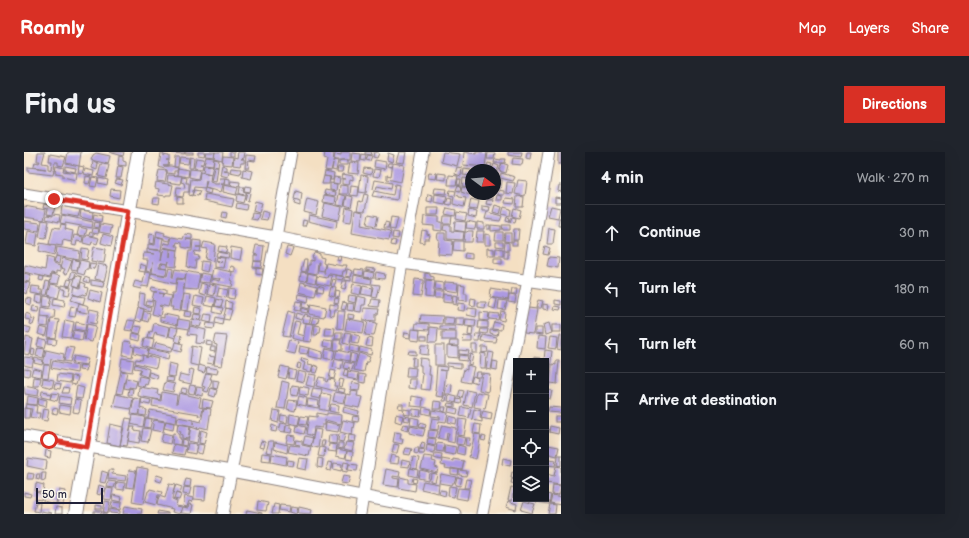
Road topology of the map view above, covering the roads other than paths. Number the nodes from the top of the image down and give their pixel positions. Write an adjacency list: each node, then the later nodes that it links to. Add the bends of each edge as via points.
1 (139, 152): 6 (main road)
2 (290, 152): 7 (street)
3 (423, 152): 8 (street)
4 (549, 152): 9 (street)
5 (24, 194): 6 (street)
6 (128, 211): 7 (street); 12 (main road)
7 (276, 237): 8 (street); 13 (street)
8 (402, 263): 9 (street); 14 (street)
9 (528, 280): 10 (street); 19 (street)
10 (561, 285)
11 (24, 436): 12 (street)
12 (87, 447): 13 (street); 15 (main road)
13 (231, 471): 14 (street); 16 (street)
14 (363, 497): 17 (street); 18 (street)
15 (76, 514)
16 (223, 514)
17 (360, 514)
18 (455, 514)
19 (482, 514)

